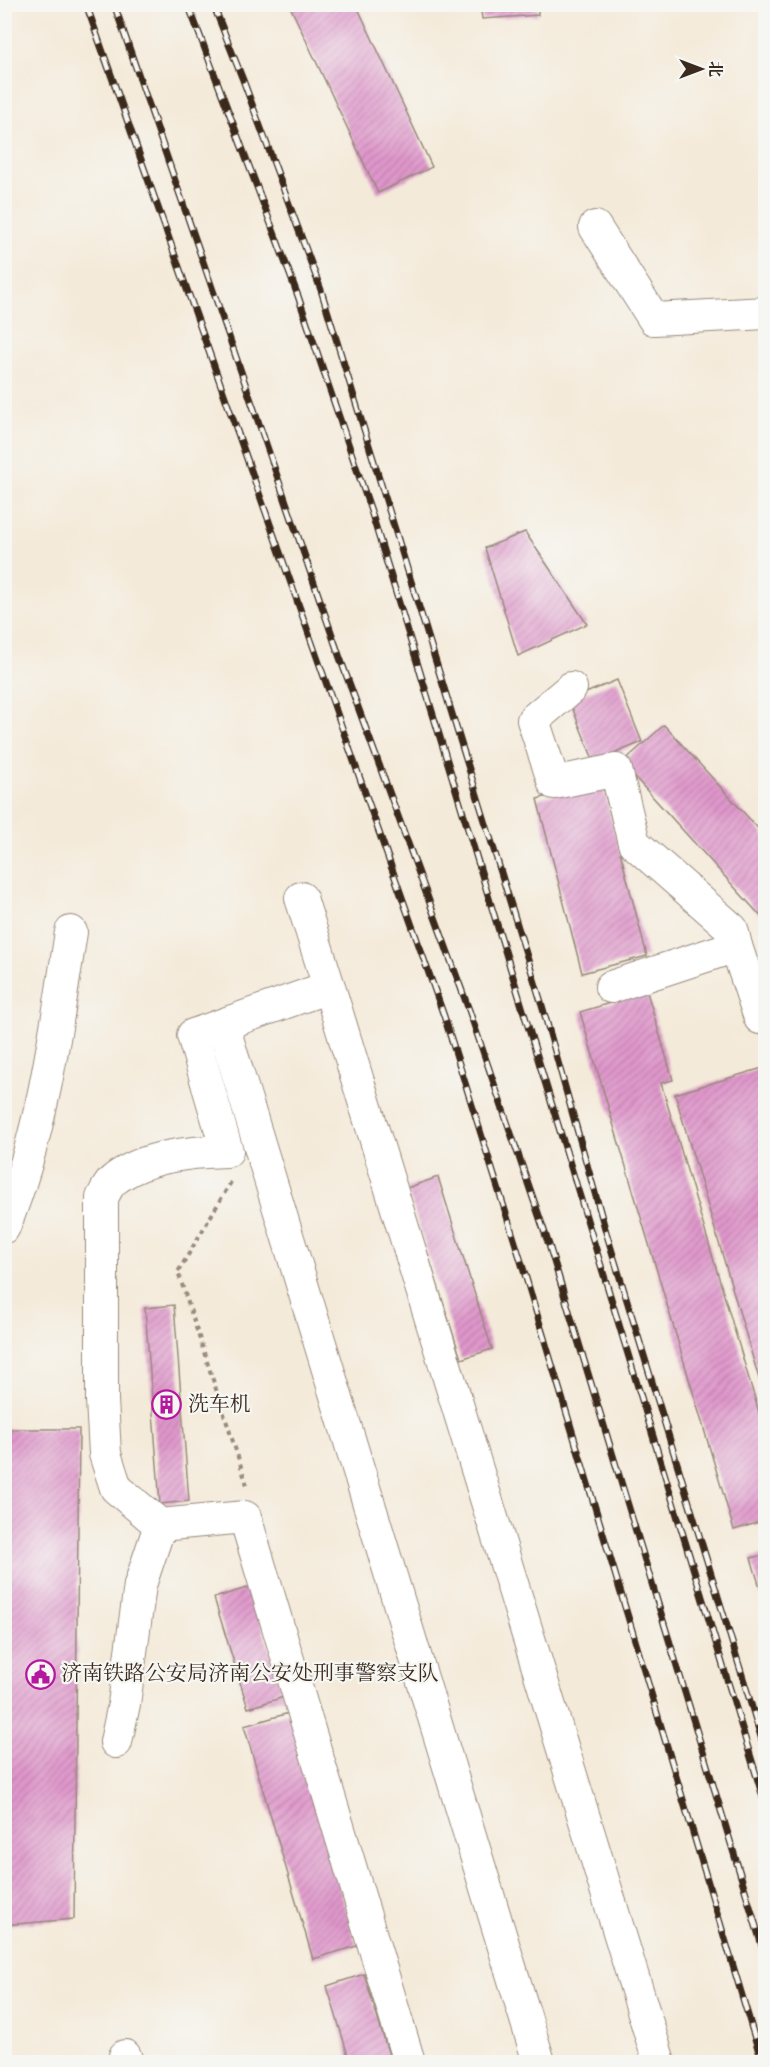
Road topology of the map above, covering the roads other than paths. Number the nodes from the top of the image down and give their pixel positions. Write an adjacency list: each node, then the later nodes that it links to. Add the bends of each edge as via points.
1 (595, 227): 2 (street, via 654,319)
2 (765, 313)
3 (571, 688): 6 (street, via 533,720 554,783 616,770 634,843 732,929)
4 (301, 898): 7 (street)
5 (71, 932): 11 (street, via 53,1056 19,1193)
6 (736, 946): 8 (street); 9 (street, via 760,1018)
7 (329, 987): 10 (street); 16 (street)
8 (611, 987)
9 (765, 1015)
10 (224, 1024): 12 (street, via 193,1035 227,1151 163,1158 138,1166 112,1180 102,1198 105,1454 116,1488); 15 (street)
11 (4, 1227)
12 (160, 1525): 13 (street, via 140,1585); 14 (street, via 245,1517)
13 (116, 1742)
14 (409, 2062)
15 (539, 2062)
16 (659, 2062)

